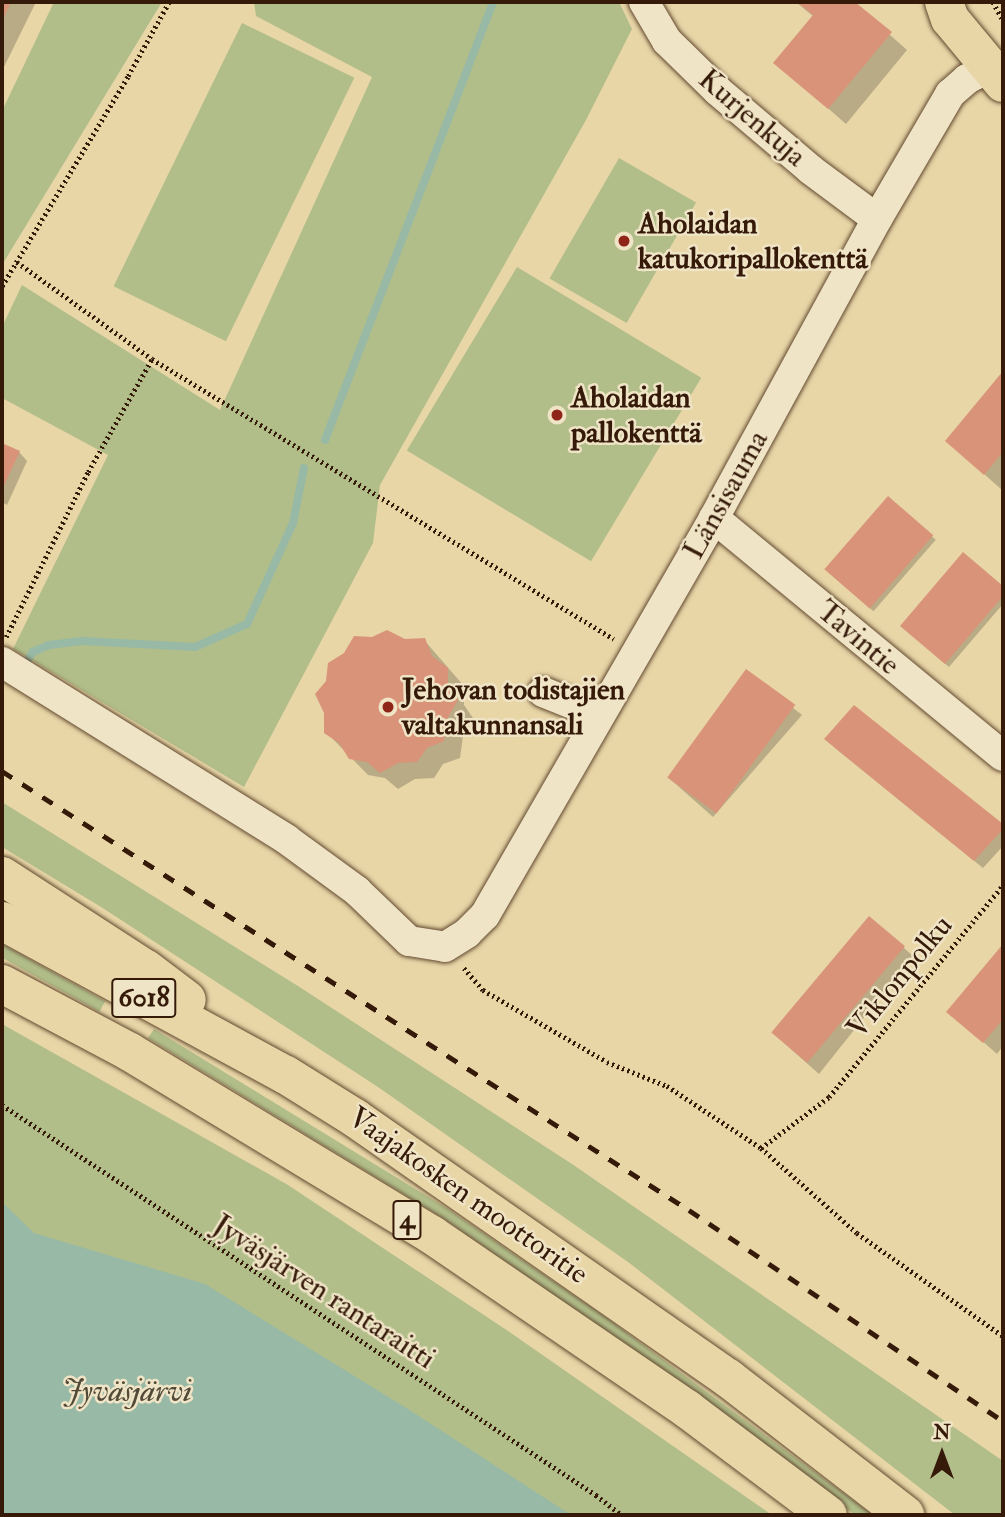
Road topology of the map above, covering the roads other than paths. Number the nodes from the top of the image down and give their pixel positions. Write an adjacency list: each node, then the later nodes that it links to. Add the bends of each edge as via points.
1 (644, 2): 5 (street, Kurjenkuja, via 667,41 718,91)
2 (944, 2): 4 (main road, via 950,19)
3 (969, 2): 4 (main road)
4 (997, 75): 5 (street, Länsisauma, via 967,79 950,94)
5 (877, 219): 6 (street, Länsisauma)
6 (714, 519): 9 (street, Länsisauma); 10 (street, Tavintie)
7 (2, 662): 9 (street, Länsisauma, via 286,839 356,891 409,941 456,940 485,915)
8 (544, 692): 9 (street)
9 (600, 715)
10 (1003, 756)
11 (2, 876): 14 (main road, 4, via 146,969)
12 (2, 921): 14 (main road, Vaajakosken moottoritie / 6018)
13 (2, 984): 15 (main road, Vaajakosken moottoritie / 4, via 130,1052 432,1235 687,1409)
14 (286, 1075): 16 (main road, Vaajakosken moottoritie / 4, via 423,1163 718,1370)
15 (828, 1515)
16 (905, 1515)

